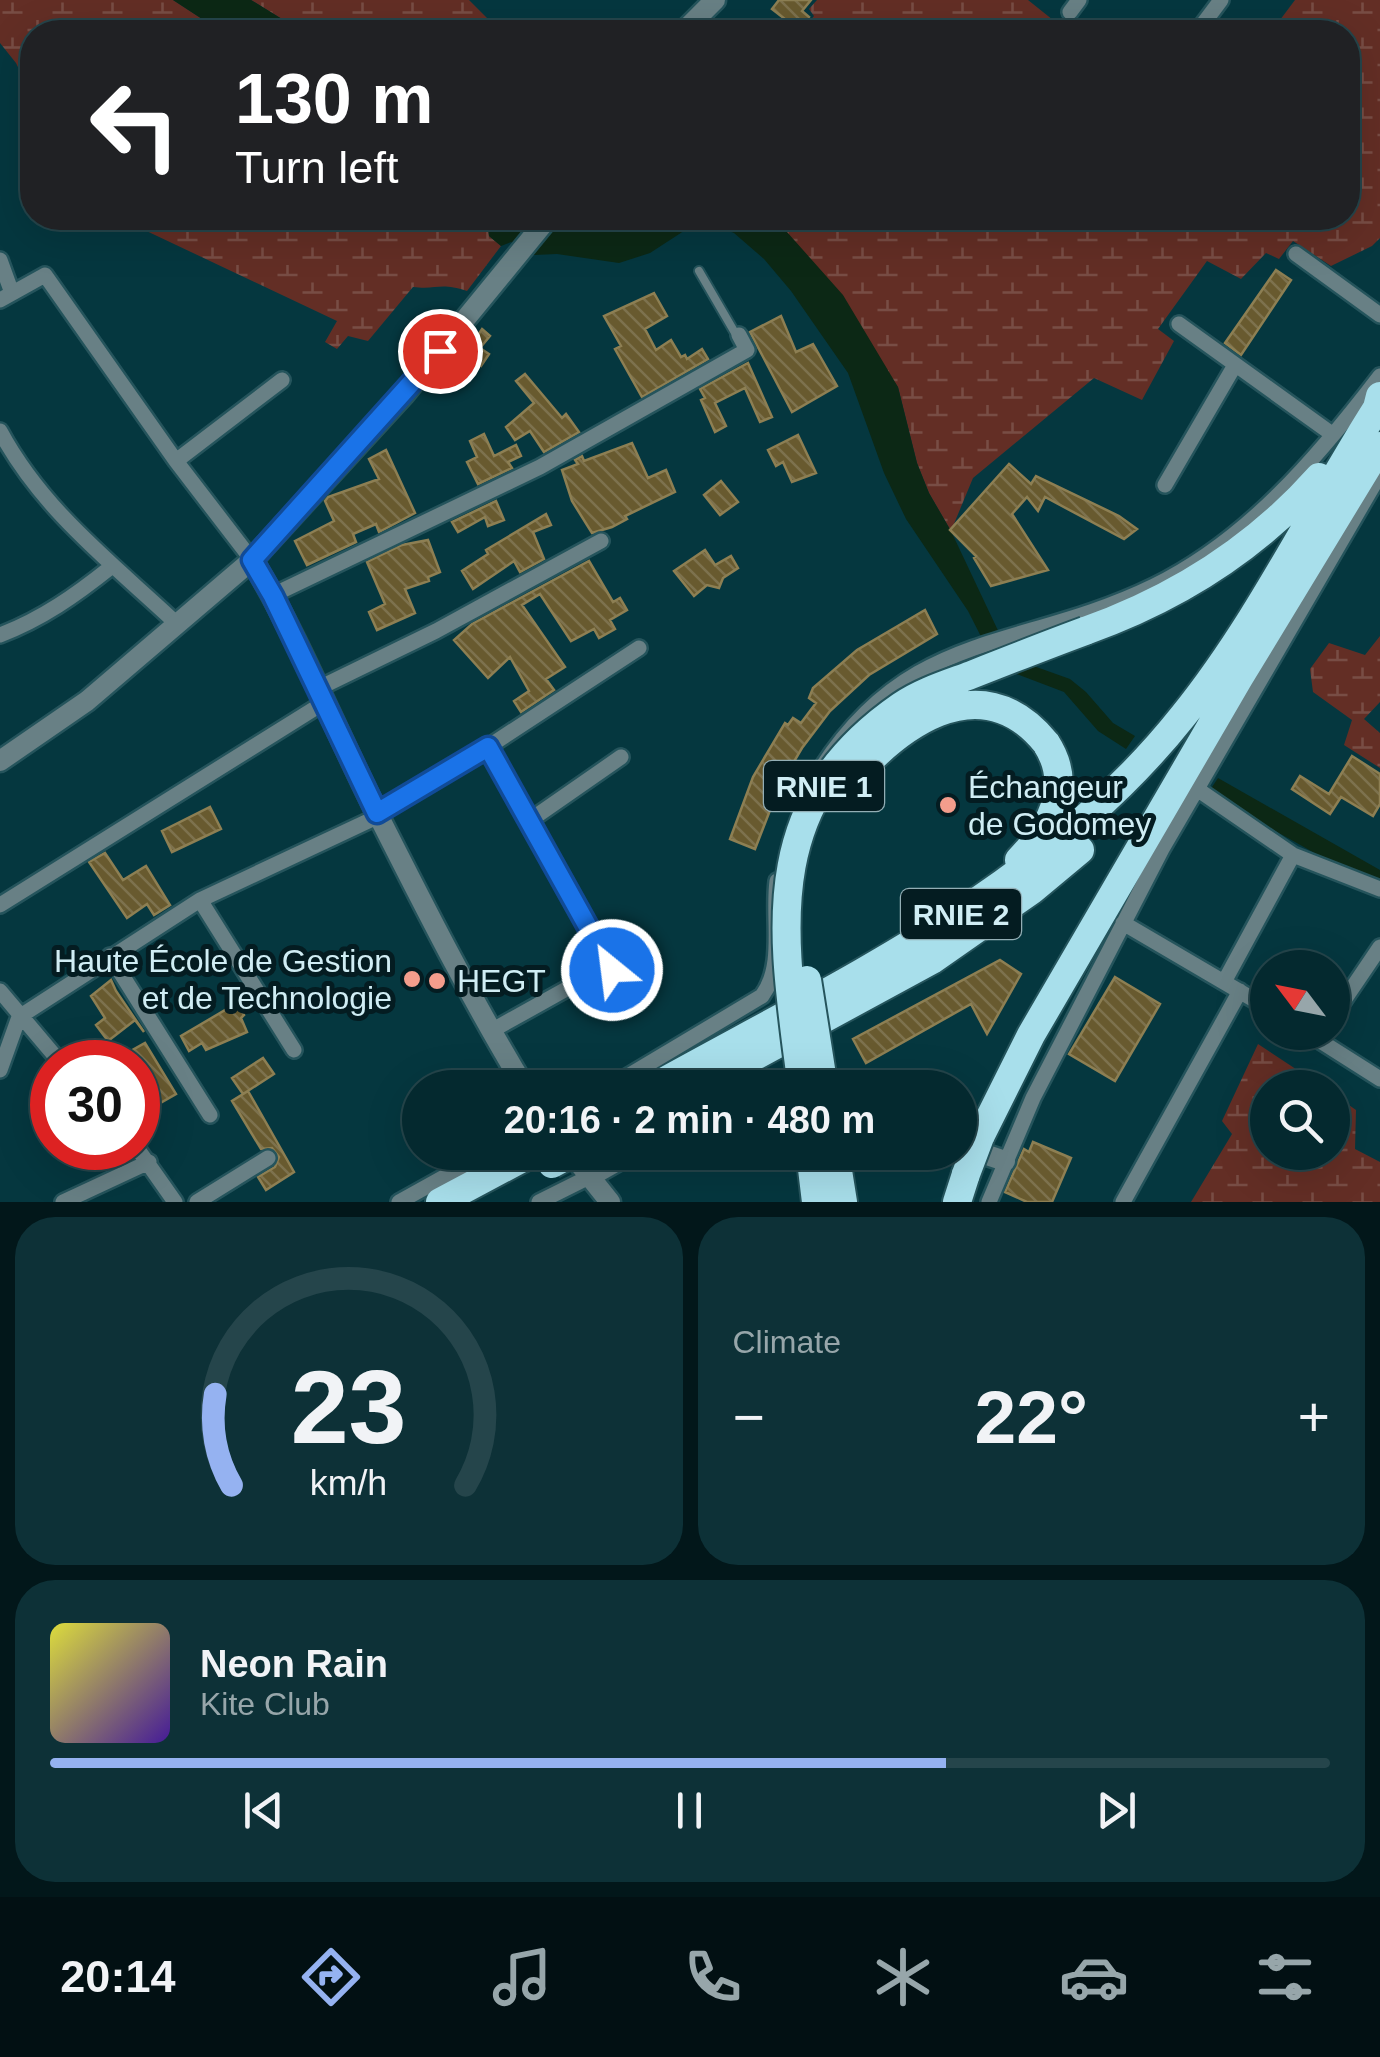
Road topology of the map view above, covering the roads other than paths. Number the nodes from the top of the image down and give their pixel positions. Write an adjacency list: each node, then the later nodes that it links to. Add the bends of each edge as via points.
1 (715, 0): 2 (street)
2 (694, 20)
3 (539, 230): 22 (street, via 404,394)
4 (1296, 254): 8 (street)
5 (0, 260): 7 (street)
6 (699, 271): 10 (lane)
7 (6, 296): 18 (street, via 45,276)
8 (1380, 315)
9 (1179, 324): 11 (street)
10 (742, 343): 24 (street, via 540,467)
11 (1236, 364): 16 (street); 20 (street)
12 (1380, 376): 16 (street)
13 (282, 380): 18 (street)
14 (1379, 402): 40 (highway, RNIE 2 / RNIE 2, via 1184,715 1066,838); 59 (highway, RNIE 1, bridge, via 1294,506 1243,548 1148,607 925,693 860,741 807,816 788,871 786,952)
15 (0, 430): 23 (street, via 22,468)
16 (1332, 434): 56 (street, via 1254,519 1190,566 1105,607 921,669 893,688 848,730 812,782 789,833 774,904 771,984 762,996)
17 (1380, 446): 28 (highway)
18 (176, 461): 22 (street)
19 (1380, 474): 33 (street)
20 (1164, 485)
21 (600, 541): 29 (street)
22 (252, 560): 24 (street); 25 (street)
23 (111, 567): 25 (street); 26 (street, via 40,618)
24 (273, 596): 29 (street)
25 (176, 624): 32 (street, via 88,701)
26 (0, 634)
27 (639, 648): 30 (street)
28 (1239, 678): 58 (highway, RNIE 2 / RNIE 2, via 1124,808 1032,890 932,960); 63 (highway)
29 (321, 695): 34 (street); 39 (street)
30 (488, 747): 34 (street); 35 (street)
31 (621, 757): 35 (street)
32 (0, 762)
33 (1197, 789): 36 (street); 41 (street)
34 (378, 814): 38 (street); 50 (street)
35 (529, 822): 50 (street, via 612,970)
36 (1294, 855): 37 (street); 44 (street)
37 (1380, 889)
38 (200, 900): 43 (street); 52 (street)
39 (0, 905)
40 (974, 906): 57 (highway, RNIE 2 / RNIE 2); 60 (highway, bridge, via 1023,856 1055,810 1060,790 1046,743 1025,721 971,704 905,729 829,809 811,855 802,949)
41 (1123, 923): 44 (street); 66 (street)
42 (1380, 948): 45 (street)
43 (110, 956): 49 (street); 62 (street)
44 (1224, 982): 47 (street)
45 (1350, 989)
46 (0, 991): 49 (street)
47 (1240, 991): 48 (street); 92 (street)
48 (1250, 997)
49 (19, 1017): 51 (street); 54 (street)
50 (490, 1031): 55 (street)
51 (40, 1040)
52 (294, 1050)
53 (1339, 1050): 61 (street)
54 (0, 1070)
55 (514, 1070)
56 (638, 1070)
57 (684, 1070)
58 (729, 1070)
59 (800, 1070)
60 (821, 1070)
61 (1380, 1078)
62 (210, 1115)
63 (977, 1129)
64 (977, 1145): 66 (street)
65 (268, 1158): 82 (street)
66 (1004, 1160): 91 (street)
67 (131, 1170): 78 (street)
68 (154, 1170): 81 (street)
69 (457, 1170): 83 (street)
70 (520, 1170): 84 (highway)
71 (533, 1170): 85 (highway)
72 (579, 1170): 77 (street)
73 (601, 1170): 77 (street)
74 (812, 1170): 88 (highway)
75 (837, 1170): 89 (highway)
76 (966, 1170): 90 (highway, bridge)
77 (589, 1177): 86 (street); 87 (street)
78 (95, 1186): 79 (street); 80 (street)
79 (63, 1202)
80 (88, 1202)
81 (175, 1202)
82 (197, 1202)
83 (399, 1202)
84 (440, 1202)
85 (481, 1202)
86 (539, 1202)
87 (610, 1202)
88 (816, 1202)
89 (842, 1202)
90 (957, 1202)
91 (989, 1202)
92 (1123, 1202)

